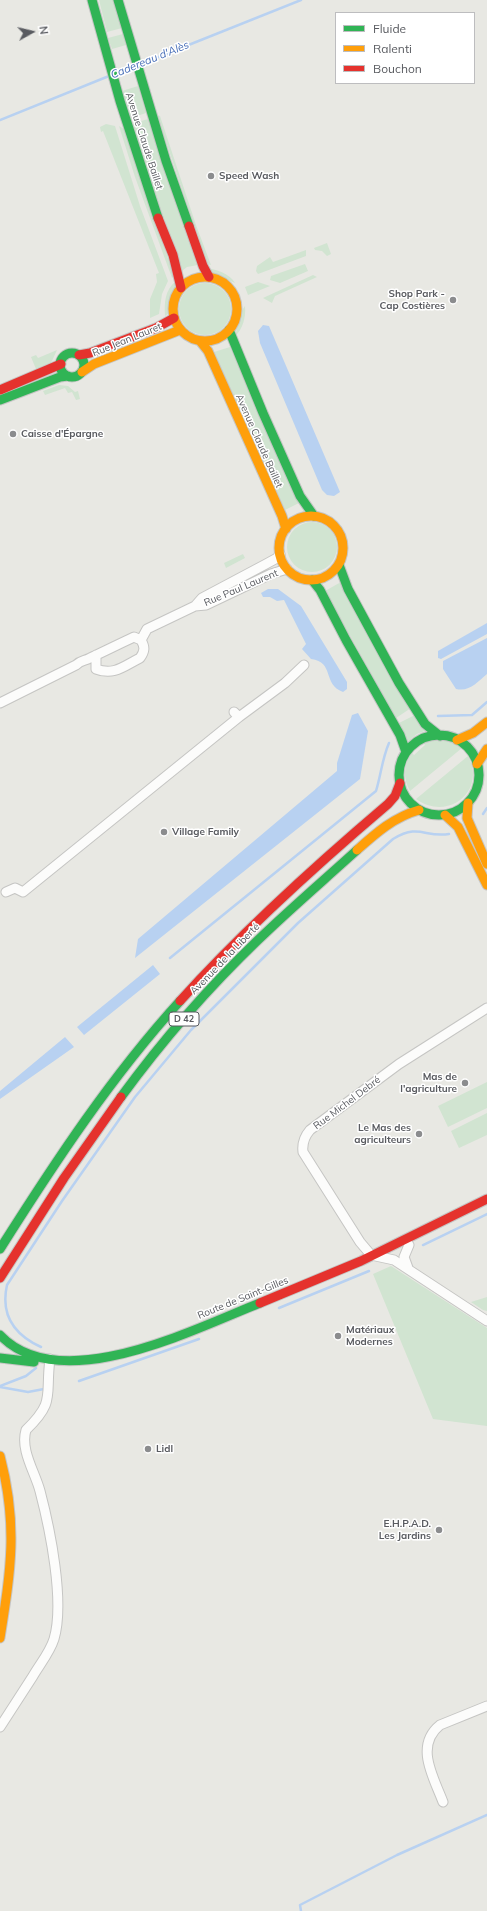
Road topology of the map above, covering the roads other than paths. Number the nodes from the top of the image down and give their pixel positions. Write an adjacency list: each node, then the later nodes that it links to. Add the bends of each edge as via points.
1 (92, 0): 4 (main road, Avenue Claude Baillet, via 116,91 152,204 179,274)
2 (118, 0): 3 (main road, Avenue Claude Baillet, via 181,205)
3 (209, 277): 4 (main road, via 187,282); 7 (main road, via 226,285 235,300 236,318)
4 (181, 288): 5 (main road, via 174,301)
5 (174, 318): 6 (main road); 9 (main road, Rue Jean Lauret, via 156,328)
6 (180, 330): 8 (main road); 11 (main road, Rue Jean Lauret, via 94,364)
7 (228, 330): 8 (main road, via 216,339); 15 (main road, Avenue Claude Baillet, via 300,496)
8 (200, 341): 16 (main road, Avenue Claude Baillet, via 208,351)
9 (79, 355): 10 (main road, via 67,355); 11 (main road, via 84,365)
10 (61, 364): 12 (main road, via 62,372); 13 (main road)
11 (82, 372): 12 (main road, via 76,377)
12 (68, 376): 14 (main road)
13 (0, 390)
14 (0, 400)
15 (314, 516): 16 (main road, via 298,519); 18 (main road, via 331,523 339,533 343,549)
16 (286, 529): 17 (main road, via 280,540)
17 (280, 554): 19 (main road); 21 (street, Rue Paul Laurent, via 277,558 220,587)
18 (339, 565): 20 (main road, via 326,577); 29 (main road, via 348,589 400,683 425,724)
19 (287, 569): 20 (main road, via 294,576); 21 (street, Rue Paul Laurent, via 206,605)
20 (312, 580): 32 (main road, via 320,590 400,735)
21 (194, 606): 22 (street, Rue Paul Laurent, via 148,629)
22 (141, 640): 23 (street, via 134,637); 26 (street, via 144,649 140,658 112,672)
23 (96, 655): 24 (street); 26 (street)
24 (76, 664): 26 (street); 27 (street)
25 (304, 665): 40 (street, via 285,683 236,715 23,892 15,888)
26 (96, 668)
27 (0, 702)
28 (487, 722): 30 (main road, via 473,733)
29 (440, 736): 30 (main road); 32 (main road, via 418,741)
30 (457, 740): 33 (main road, via 470,751)
31 (487, 749): 33 (main road)
32 (406, 752): 34 (main road, via 399,770)
33 (477, 764): 35 (main road, via 477,784)
34 (400, 783): 36 (main road, via 406,798); 45 (main road, Avenue de la Liberté / D 42, via 395,796 388,804 267,911 138,1049 40,1183)
35 (468, 803): 37 (main road); 38 (main road, via 467,818)
36 (419, 810): 37 (main road); 49 (main road, Avenue de la Liberté / D 42, via 390,824 326,877 255,944 189,1013 97,1129)
37 (445, 815): 39 (main road, via 458,827)
38 (487, 864)
39 (487, 884)
40 (6, 892)
41 (487, 1008): 46 (street, Rue Michel Debré, via 399,1064 305,1136 302,1152 362,1246)
42 (487, 1199): 46 (main road, Route de Saint-Gilles)
43 (487, 1206): 44 (main road, Route de Saint-Gilles)
44 (409, 1245): 47 (main road, Route de Saint-Gilles); 48 (street, via 404,1257)
45 (0, 1249)
46 (372, 1255): 47 (street); 53 (main road, Route de Saint-Gilles, via 344,1269 196,1328 123,1353 92,1360)
47 (382, 1258): 48 (street, via 394,1260); 53 (main road, Route de Saint-Gilles, via 329,1282 204,1331 120,1359 94,1365)
48 (408, 1268): 50 (street)
49 (0, 1278)
50 (487, 1321)
51 (0, 1335): 53 (main road, Route de Saint-Gilles, via 4,1341 21,1351)
52 (0, 1358): 53 (main road, Route de Saint-Gilles)
53 (50, 1362): 57 (street, via 48,1399 40,1416 26,1430 24,1444 50,1529 58,1620 54,1640)
54 (0, 1456): 55 (main road, via 8,1491 12,1536 11,1562)
55 (0, 1638)
56 (487, 1706): 58 (street, via 440,1725 430,1736 426,1759)
57 (0, 1727)
58 (443, 1802)

